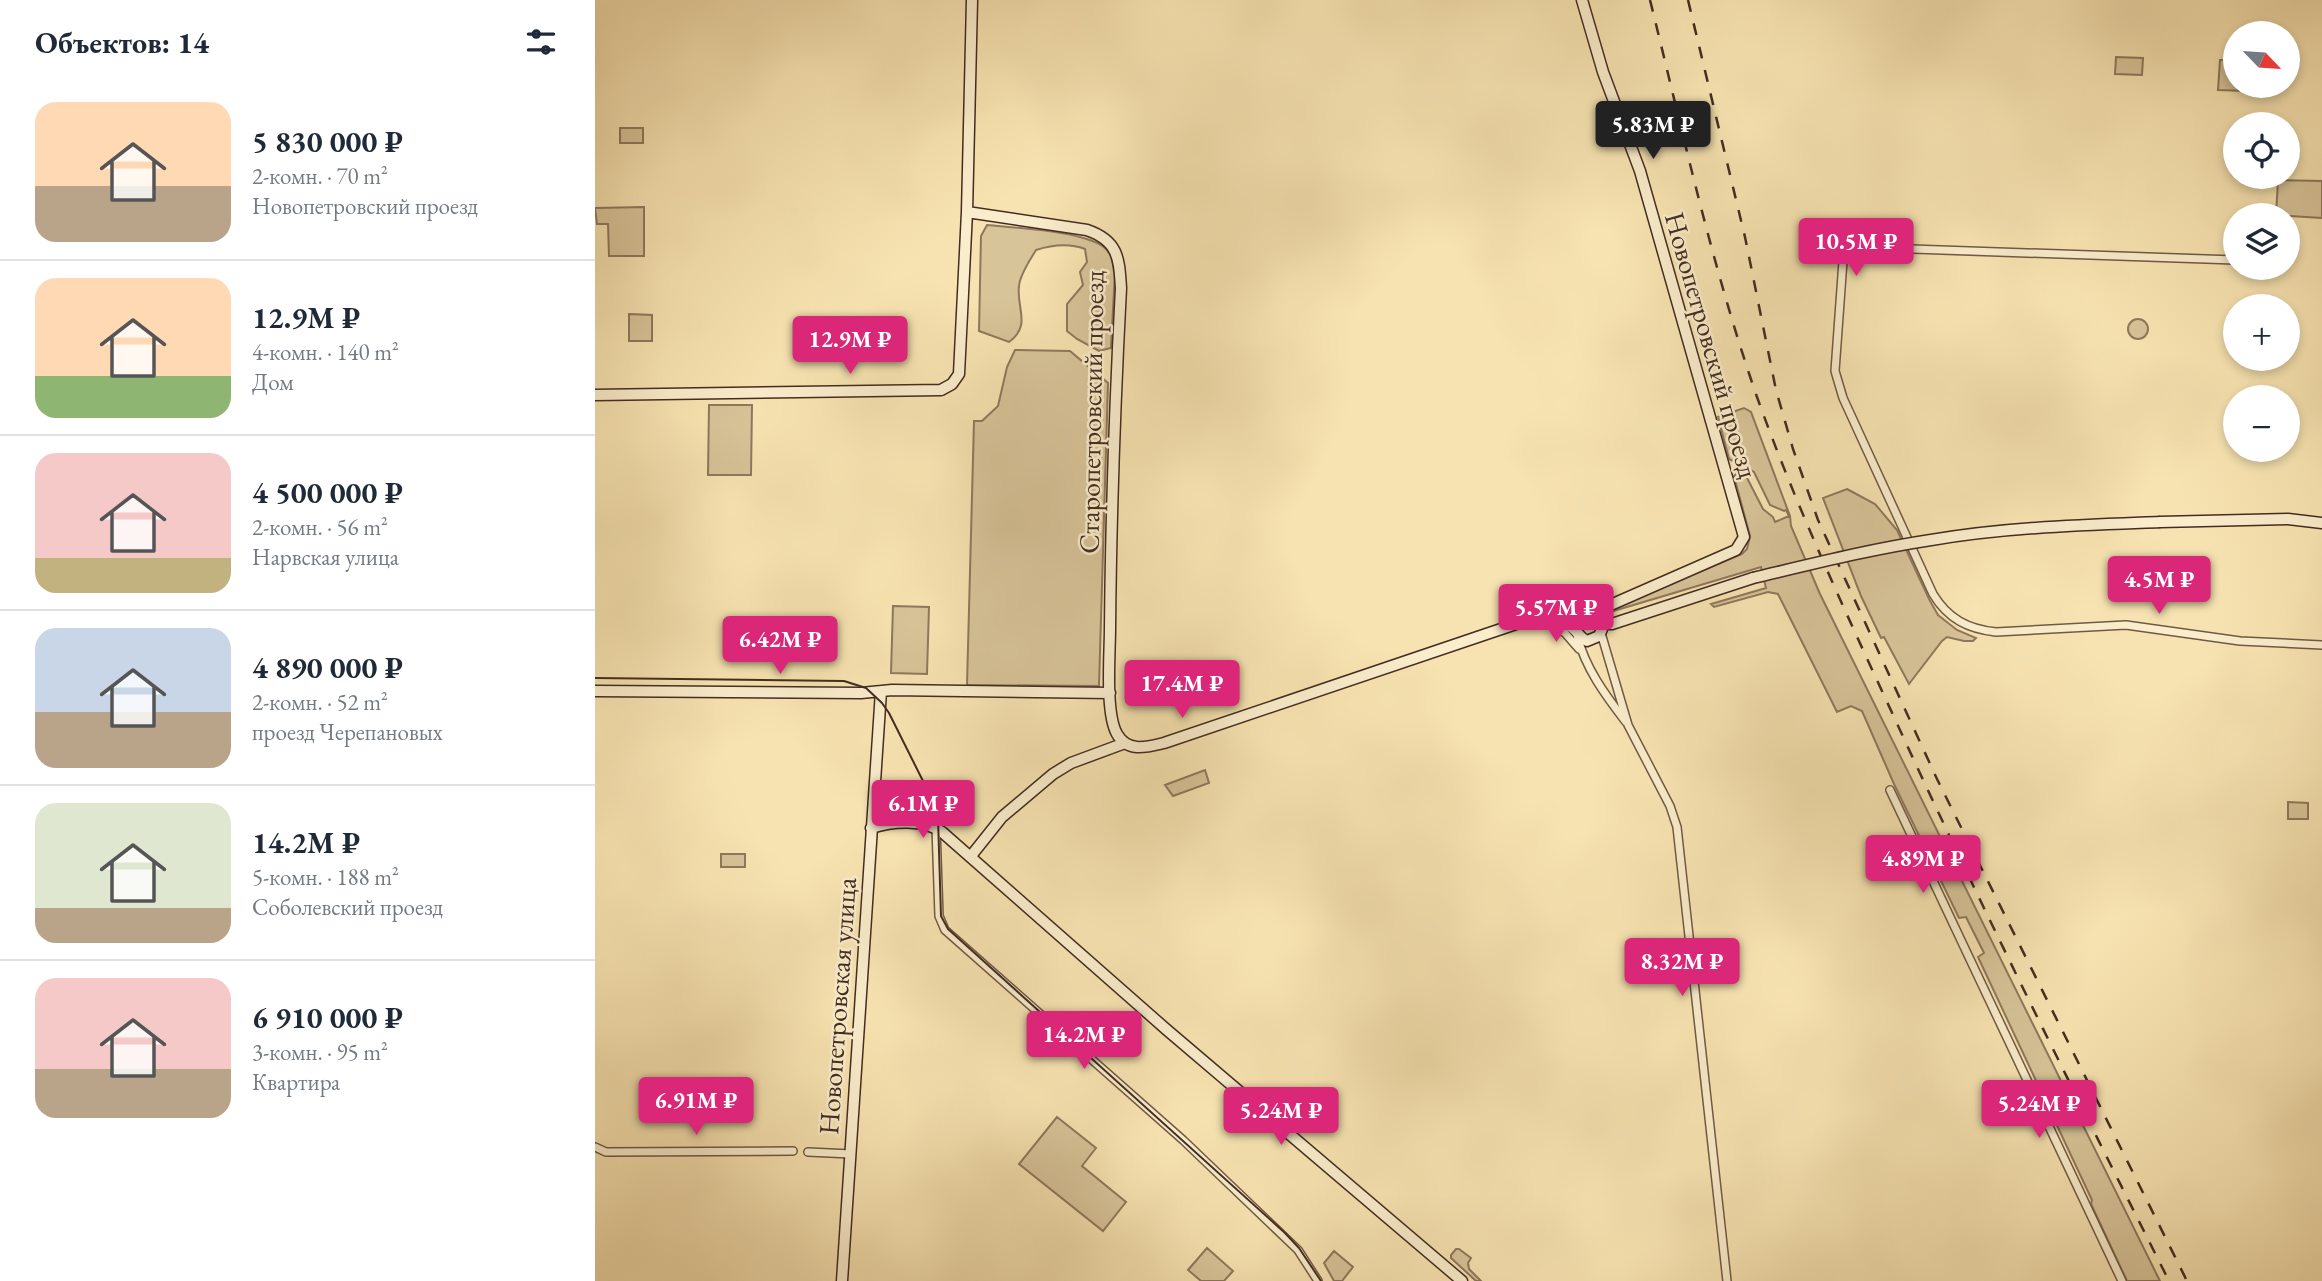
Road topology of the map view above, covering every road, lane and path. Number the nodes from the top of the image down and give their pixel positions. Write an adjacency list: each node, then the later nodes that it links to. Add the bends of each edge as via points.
1 (972, 0): 3 (street)
2 (1583, 0): 7 (street, Новопетровский проезд, via 1603,72 1640,171 1744,537 1736,550)
3 (967, 212): 5 (street, via 959,374 941,390); 17 (street, Старопетровский проезд, via 1087,230 1115,249 1121,288)
4 (2223, 260): 13 (street, via 1854,247 1846,251 1843,261 1835,371 1918,562 1941,607 1960,623 1996,632 2126,625 2240,641)
5 (595, 394)
6 (2322, 523): 11 (street, bridge, via 2288,519 2060,526 1931,540 1753,578)
7 (1590, 614): 8 (street); 11 (street, via 1598,617)
8 (1579, 618): 10 (street); 12 (street)
9 (1542, 620): 10 (street); 14 (street, via 1565,633); 19 (street, via 1495,630 1164,743 1137,748)
10 (1557, 622): 12 (street)
11 (1602, 629): 12 (street, via 1587,641); 18 (street)
12 (1576, 632): 14 (street)
13 (2322, 645)
14 (1581, 652): 18 (street)
15 (595, 691): 16 (street)
16 (881, 691): 17 (street); 21 (street, Новопетровская улица)
17 (1110, 693): 19 (street, Старопетровский проезд, via 1116,732)
18 (1628, 725): 31 (street, via 1677,827)
19 (1125, 743): 23 (street, via 1053,774 1002,817)
20 (1890, 790): 32 (street)
21 (871, 828): 22 (street, via 916,823); 27 (street, Новопетровская улица)
22 (936, 828): 23 (street); 29 (street, via 939,916 945,930 1183,1140 1298,1250)
23 (971, 856): 30 (street)
24 (595, 1147): 25 (street, via 606,1152)
25 (793, 1151)
26 (808, 1152): 27 (street)
27 (851, 1154): 28 (street, Новопетровская улица)
28 (842, 1281)
29 (1318, 1281)
30 (1462, 1281)
31 (1727, 1281)
32 (2122, 1281)

